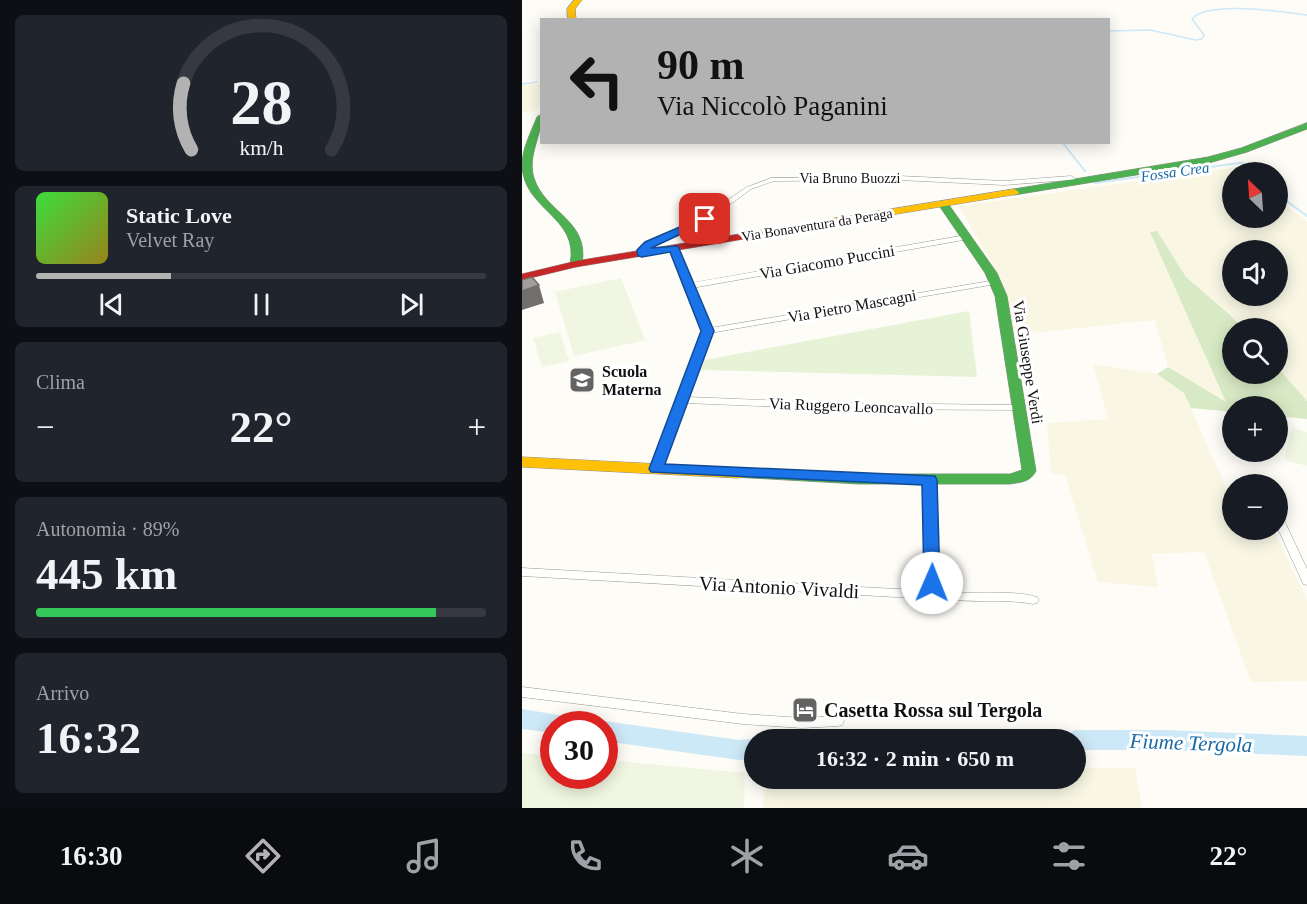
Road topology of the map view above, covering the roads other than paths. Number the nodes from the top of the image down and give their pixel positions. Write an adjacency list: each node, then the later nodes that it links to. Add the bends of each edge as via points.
1 (578, 0): 2 (street, via 571,9)
2 (572, 18)
3 (540, 123): 10 (street, via 527,161 527,175 574,239)
4 (1307, 126): 5 (street, Via Bonaventura da Peraga, via 1228,156)
5 (1078, 182): 6 (street, Via Bonaventura da Peraga); 9 (street, Via Bruno Buozzi, via 1071,178 1004,183 891,178 773,179 749,188 705,219 649,245)
6 (942, 204): 7 (street, Via Giuseppe Verdi); 8 (street, Via Bonaventura da Peraga)
7 (966, 237): 12 (street, Via Giuseppe Verdi); 13 (street, Via Giacomo Puccini)
8 (674, 248): 9 (street, Via Bonaventura da Peraga); 13 (street)
9 (642, 253): 10 (street, Via Bonaventura da Peraga)
10 (577, 258): 11 (street, Via Bonaventura da Peraga)
11 (522, 278)
12 (996, 282): 14 (street, Via Pietro Mascagni); 16 (street, Via Giuseppe Verdi)
13 (687, 285): 14 (street)
14 (707, 331): 15 (street)
15 (683, 400): 16 (street, Via Ruggero Leoncavallo); 18 (street)
16 (1020, 408): 19 (street, Via Giuseppe Verdi, via 1029,471 1010,479)
17 (522, 462): 18 (street)
18 (656, 469): 19 (street)
19 (930, 480): 23 (street, via 933,579)
20 (1288, 539): 22 (street)
21 (522, 572): 23 (street, Via Antonio Vivaldi, via 896,593 920,593)
22 (1307, 580)
23 (929, 588): 24 (street, Via Antonio Vivaldi, via 950,596 1020,596)
24 (1033, 600)
25 (522, 692): 26 (street, via 743,719)
26 (838, 721)

